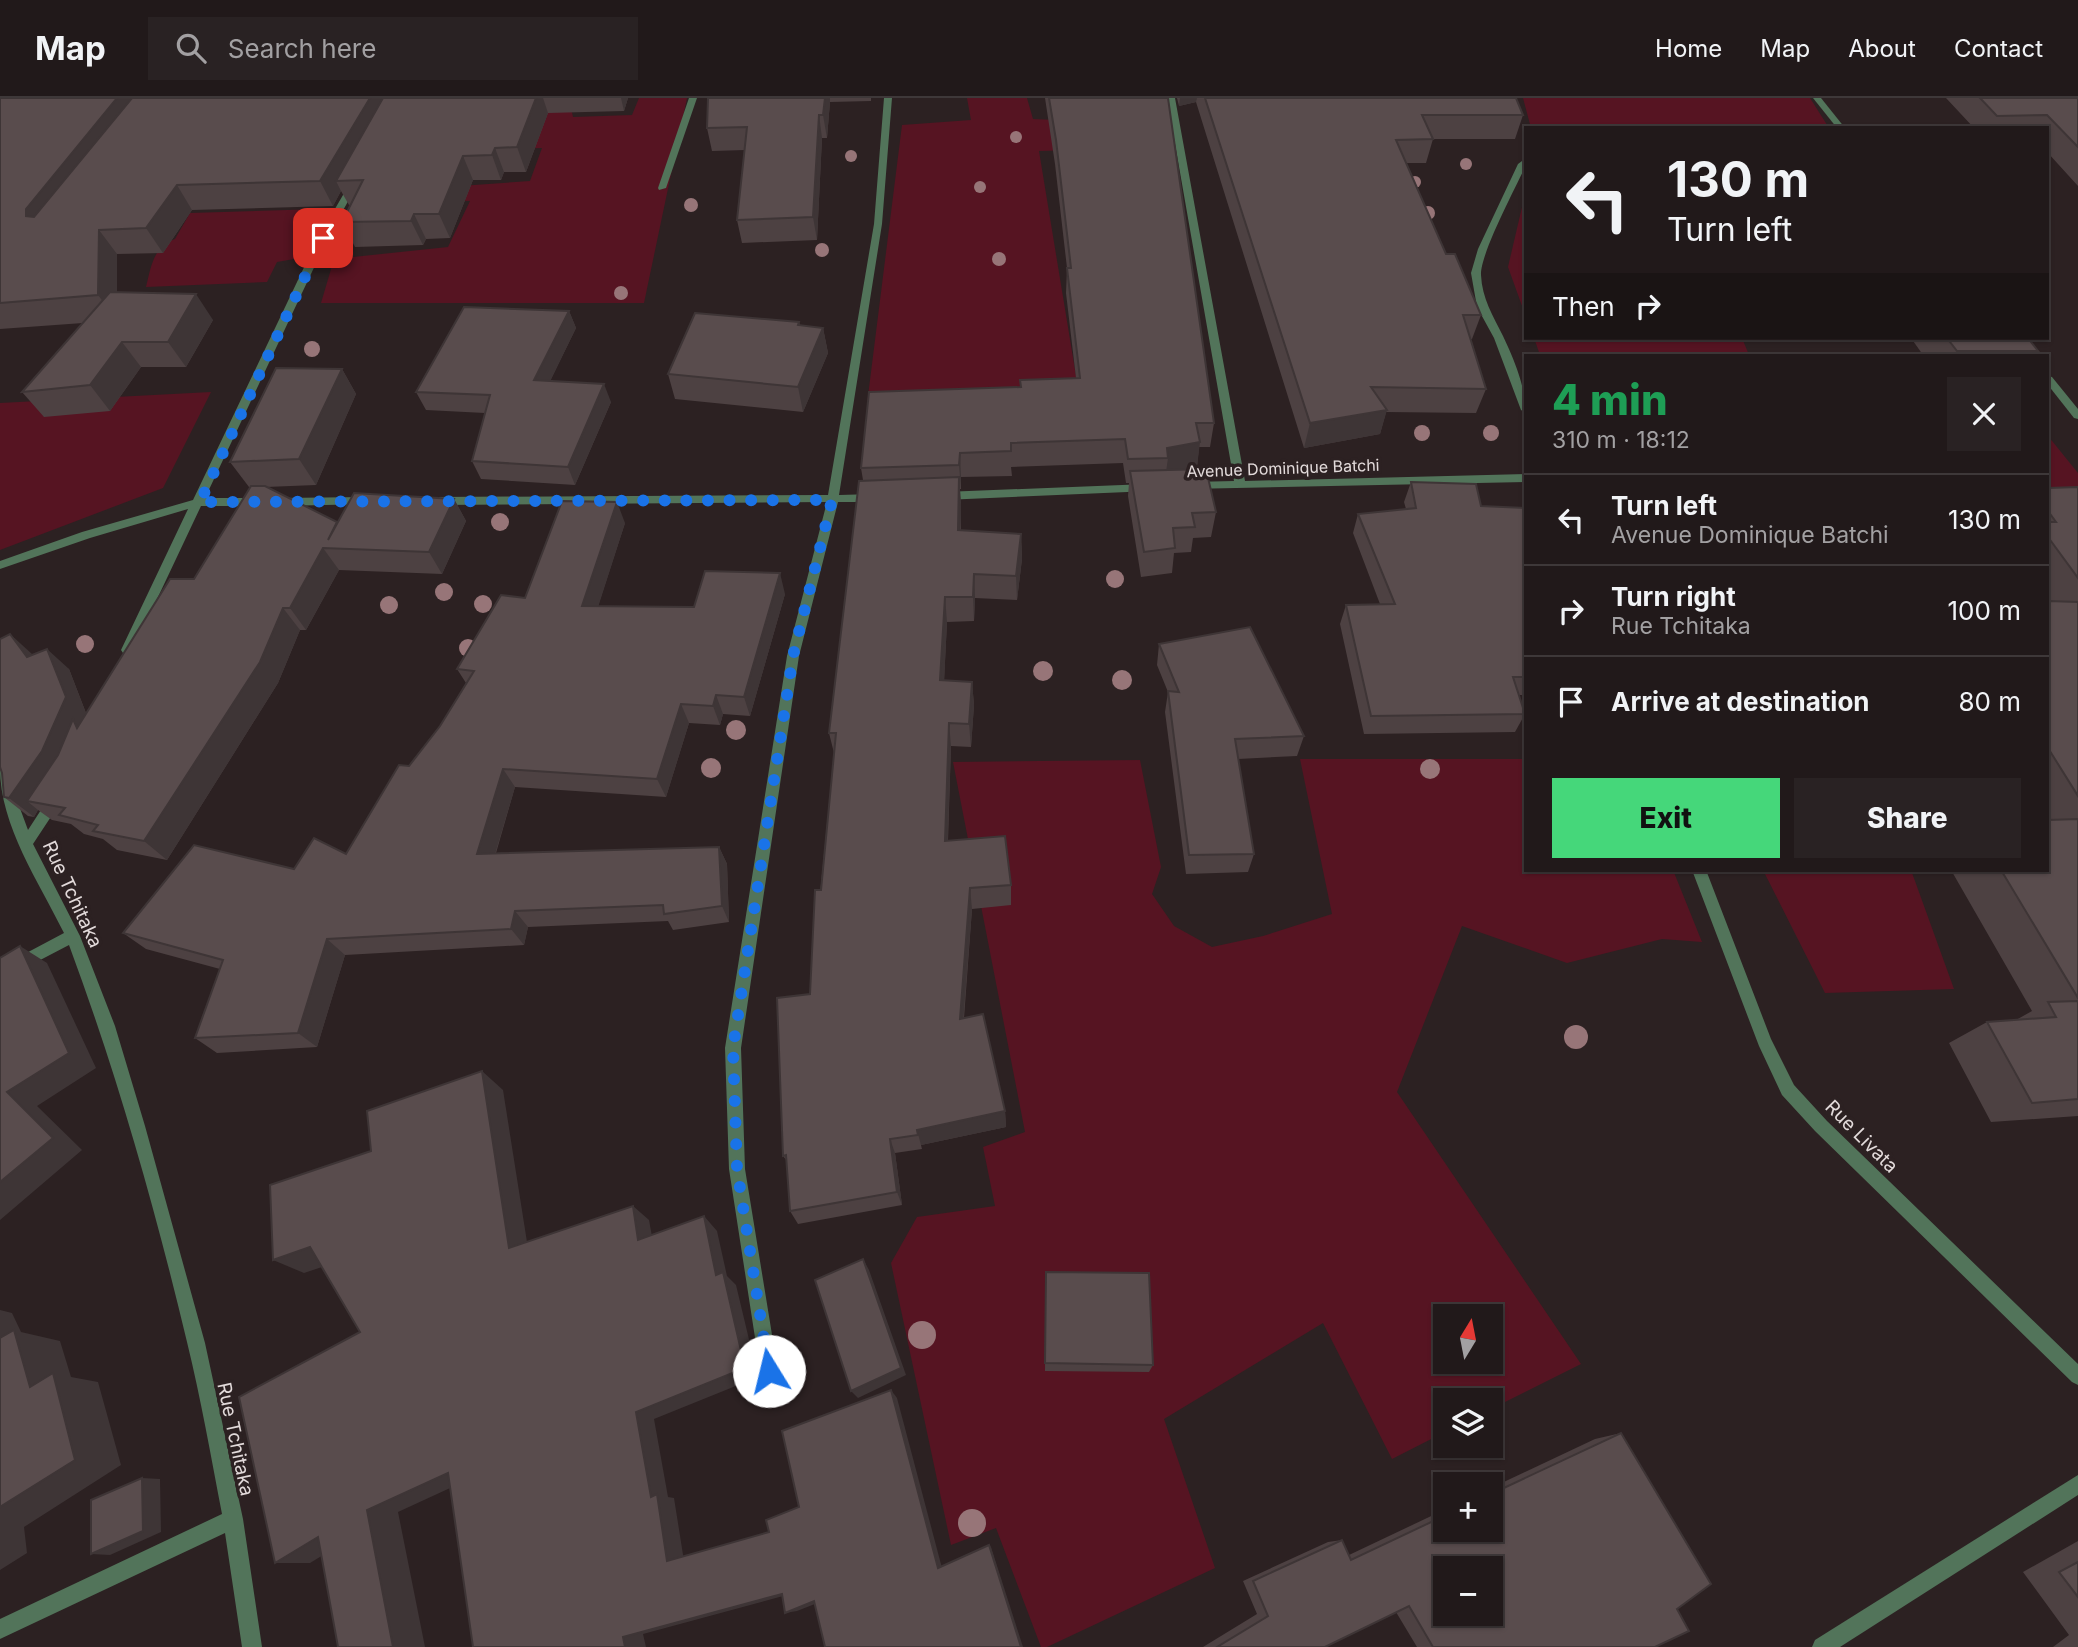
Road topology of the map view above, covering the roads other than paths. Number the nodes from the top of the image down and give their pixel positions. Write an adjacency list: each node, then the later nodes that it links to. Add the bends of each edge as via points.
1 (693, 98): 8 (street)
2 (888, 98): 18 (street, via 878,224)
3 (1171, 98): 13 (street)
4 (1817, 98): 5 (street)
5 (1839, 126)
6 (1522, 164): 10 (street, via 1476,274 1482,307)
7 (362, 168): 21 (street, via 323,238)
8 (662, 188)
9 (2049, 380): 11 (street)
10 (1524, 405)
11 (2078, 416)
12 (1524, 478): 13 (street, Avenue Dominique Batchi)
13 (1240, 485): 14 (street, Avenue Dominique Batchi)
14 (1185, 487)
15 (1158, 488): 16 (street)
16 (928, 496)
17 (887, 498): 18 (street)
18 (832, 500): 20 (street); 31 (street, via 793,656 733,1048 737,1169)
19 (379, 501): 21 (street)
20 (420, 501)
21 (200, 502): 22 (street); 23 (street)
22 (0, 565)
23 (122, 661)
24 (0, 774): 26 (street)
25 (66, 783): 26 (street, Rue Tchitaka)
26 (26, 844): 28 (street, Rue Tchitaka)
27 (1700, 872): 30 (street, Rue Livata, via 1764,1041 1788,1090)
28 (73, 936): 29 (street); 33 (street, Rue Tchitaka, via 107,1026 196,1343)
29 (0, 974)
30 (2078, 1376)
31 (773, 1396)
32 (2078, 1484): 36 (street)
33 (233, 1519): 34 (street); 35 (street, Rue Tchitaka)
34 (0, 1629)
35 (252, 1647)
36 (1822, 1647)

